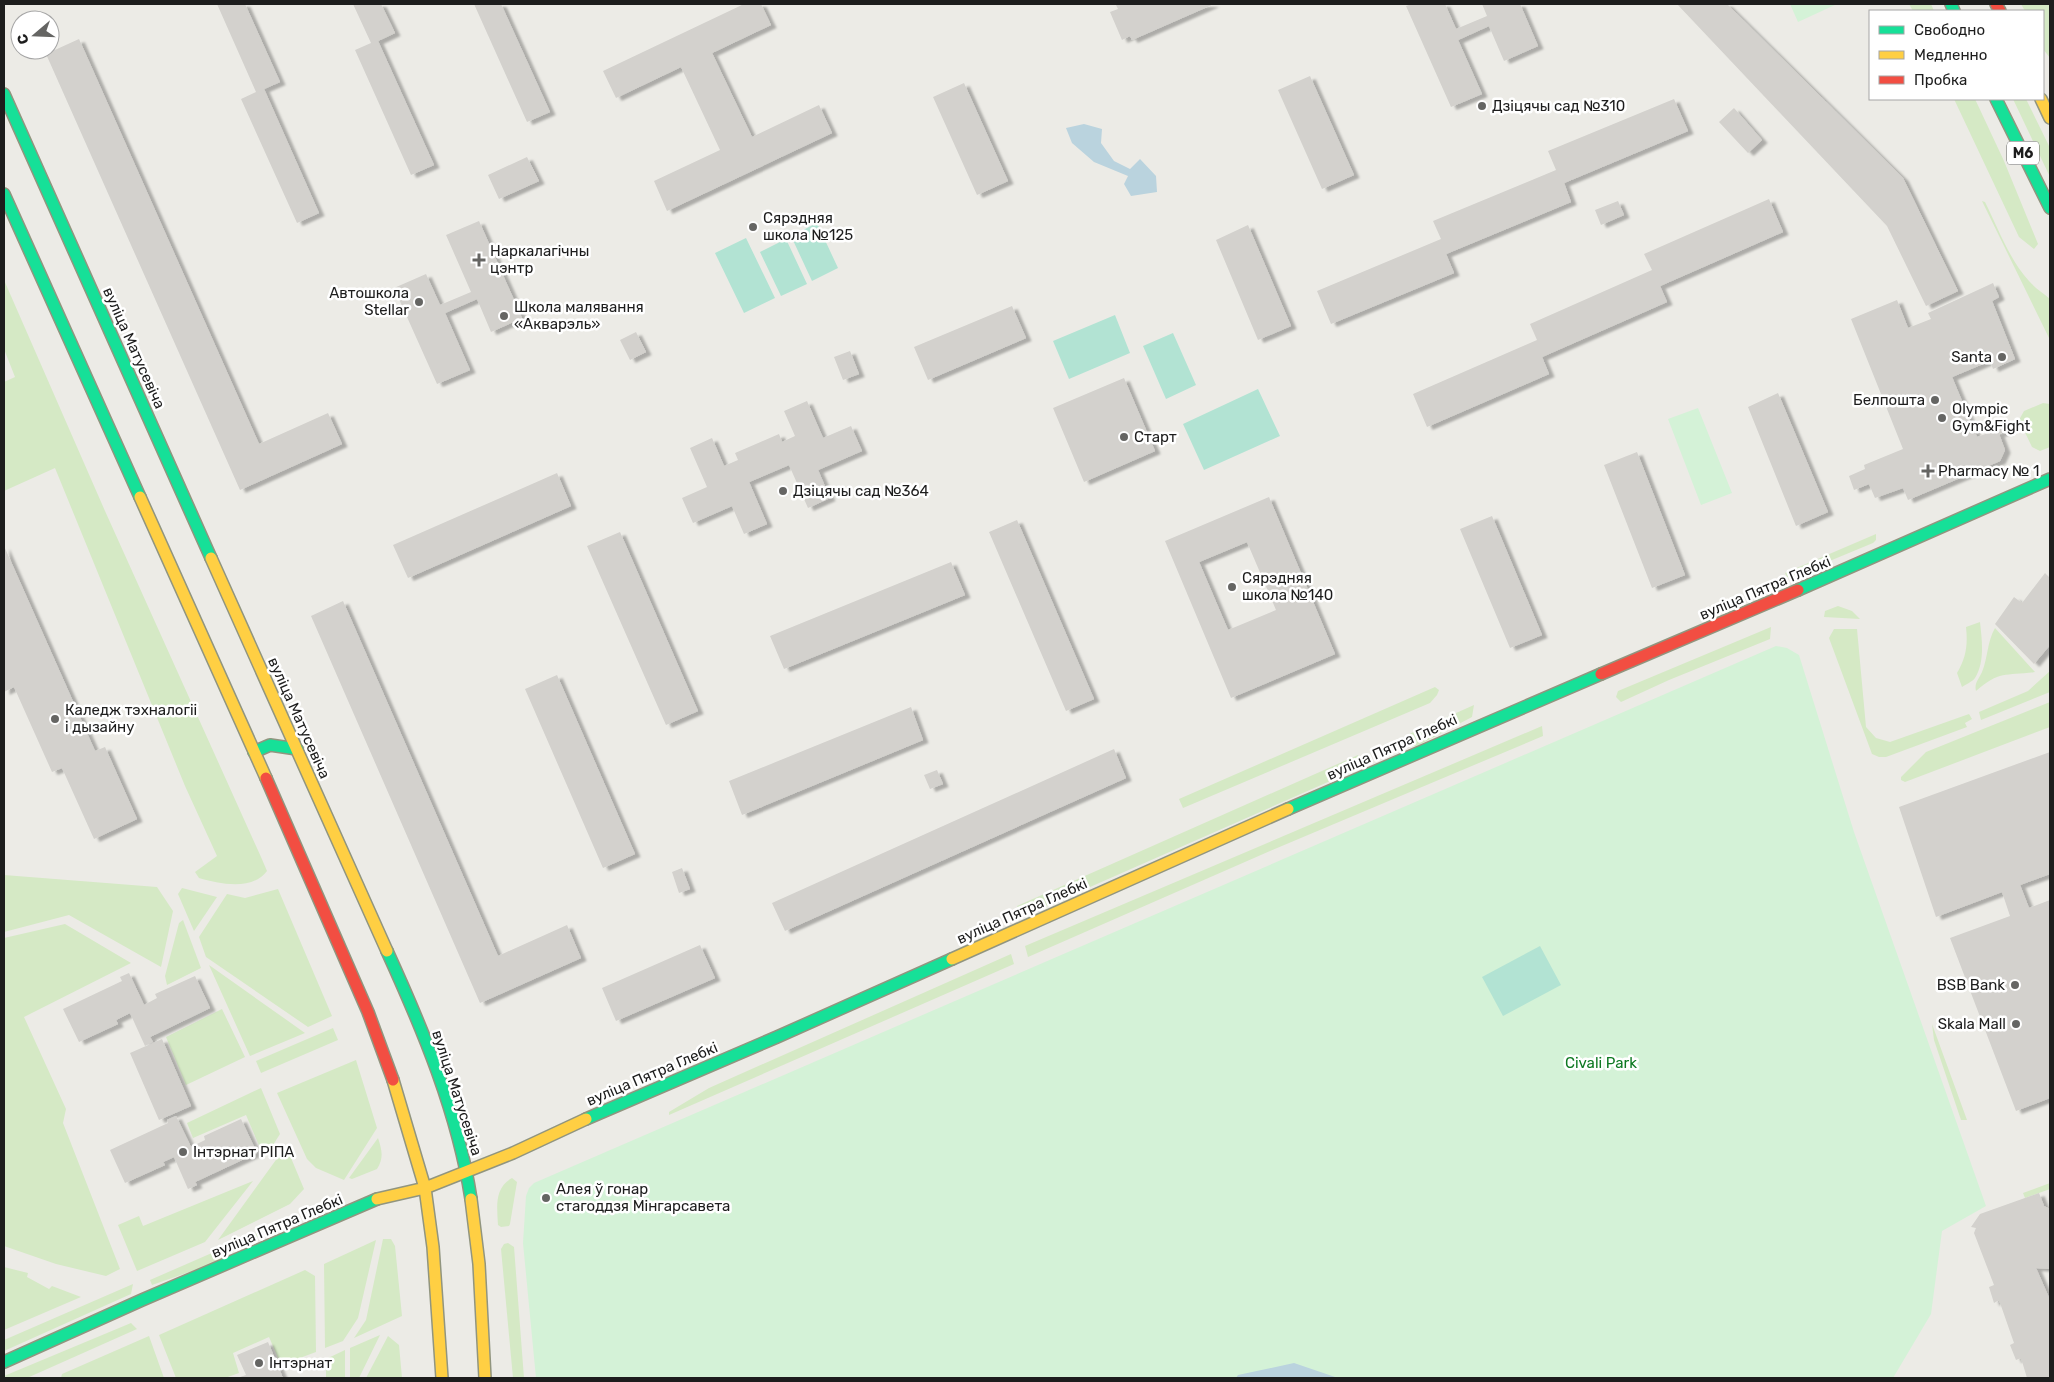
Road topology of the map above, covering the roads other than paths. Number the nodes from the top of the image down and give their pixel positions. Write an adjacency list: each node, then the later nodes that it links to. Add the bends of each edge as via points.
1 (4, 94): 8 (main road, вуліца Матусевіча)
2 (1996, 100): 6 (main road, М6)
3 (2041, 100): 4 (main road)
4 (2050, 118)
5 (4, 194): 9 (main road)
6 (2050, 208)
7 (2050, 479): 10 (main road, вуліца Пятра Глебкі, via 1855,566 1377,769)
8 (297, 749): 9 (main road, via 270,745); 10 (main road, вуліца Матусевіча, via 427,1044)
9 (254, 752): 11 (main road, via 368,1012 394,1082)
10 (466, 1172): 11 (main road, вуліца Пятра Глебкі); 14 (main road, вуліца Матусевіча, via 476,1241)
11 (424, 1188): 12 (main road, вуліца Пятра Глебкі, via 383,1197); 13 (main road, via 433,1247)
12 (4, 1362)
13 (442, 1378)
14 (485, 1378)

